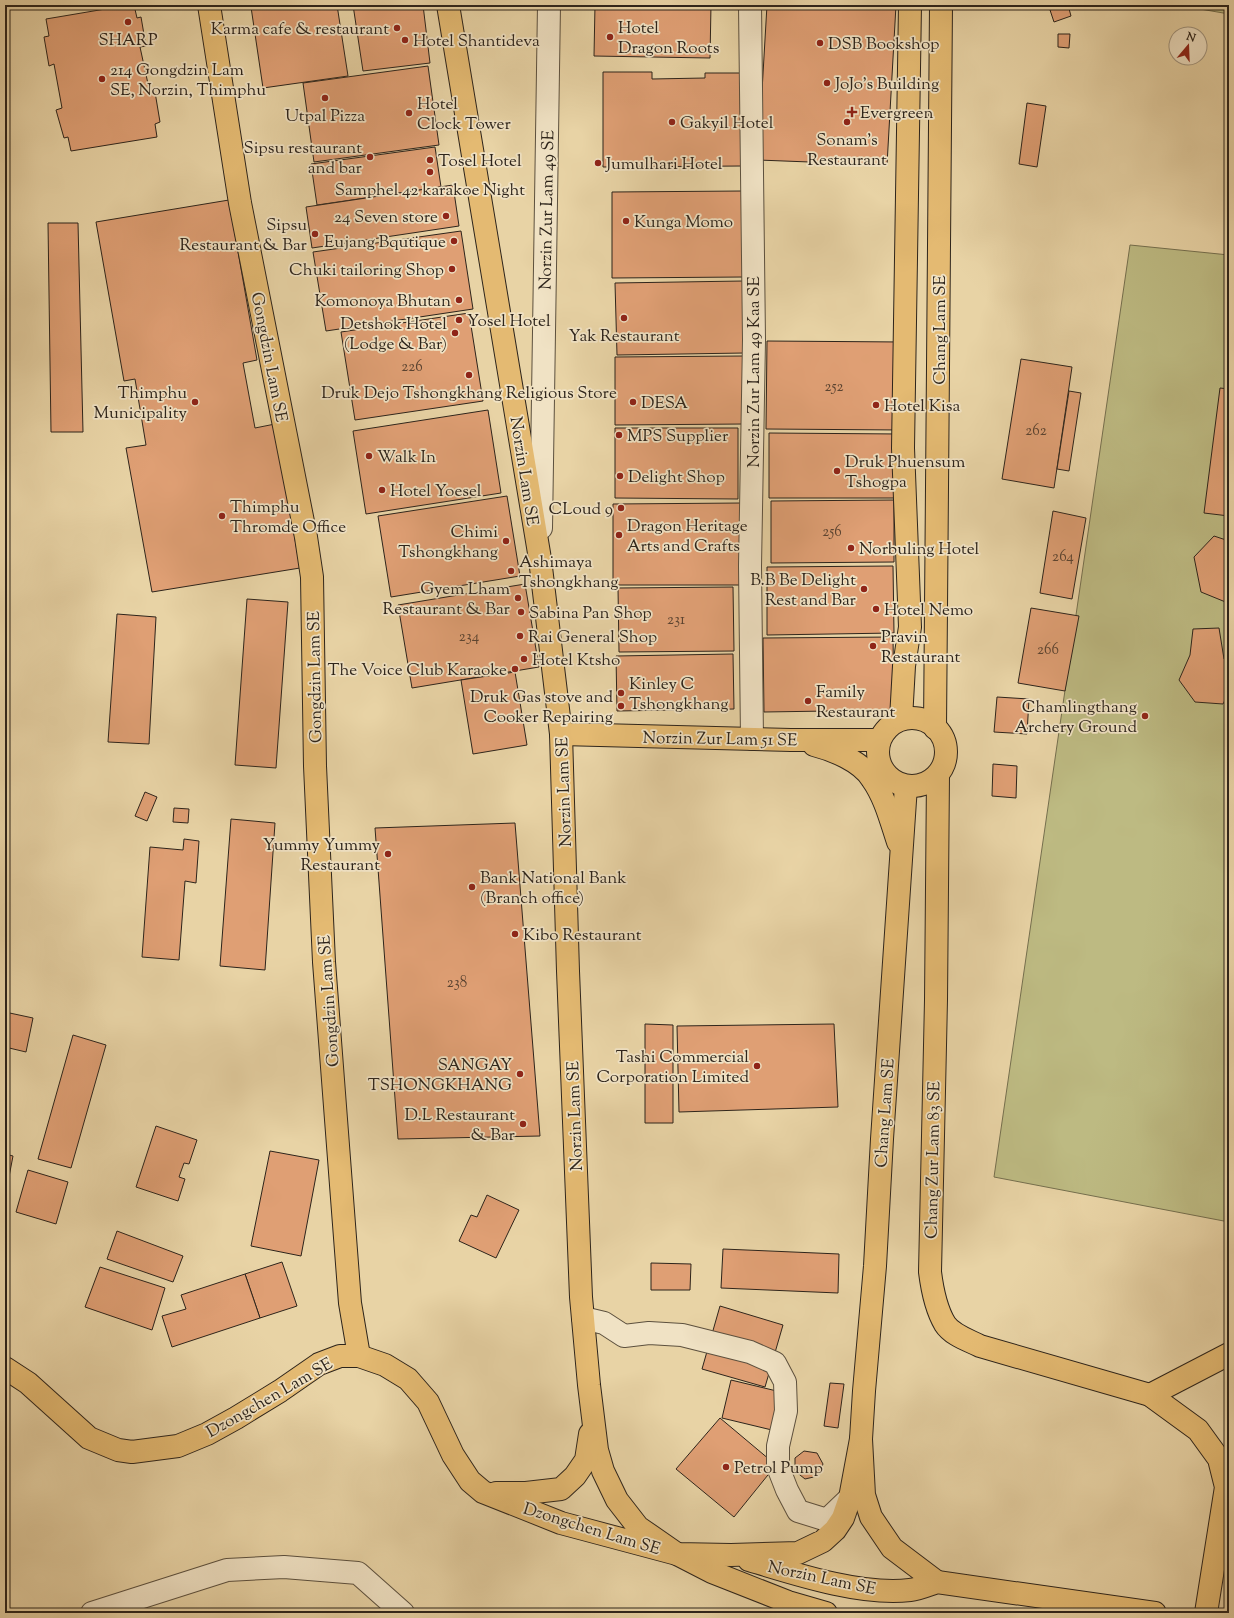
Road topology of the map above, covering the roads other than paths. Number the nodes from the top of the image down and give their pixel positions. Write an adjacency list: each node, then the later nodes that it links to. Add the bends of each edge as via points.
1 (209, 5): 19 (main road, Gongdzin Lam SE, via 240,203 312,577 315,766 324,962 350,1303)
2 (448, 5): 7 (main road, Norzin Lam SE)
3 (549, 5): 7 (street, Norzin Zur Lam 49 SE)
4 (750, 5): 11 (street, Norzin Zur Lam 49 Kaa SE, via 754,333 750,566)
5 (910, 5): 8 (main road, Chang Lam SE, via 903,448 910,627 904,666)
6 (941, 5): 9 (main road, Chang Lam SE)
7 (540, 560): 10 (main road, Norzin Lam SE)
8 (902, 719): 9 (main road, via 919,719); 13 (main road, via 888,727)
9 (936, 728): 14 (main road, via 943,738 946,751 944,764)
10 (562, 734): 11 (main road, Norzin Zur Lam 51 SE); 17 (main road, Norzin Lam SE, via 568,964)
11 (752, 739): 12 (main road, Norzin Zur Lam 51 SE)
12 (791, 740): 13 (main road, Norzin Zur Lam 51 SE); 16 (main road, via 823,748 844,757 859,765 872,777 884,803)
13 (879, 740): 15 (main road, via 877,755 882,769 892,780)
14 (938, 775): 15 (main road, via 929,782); 21 (main road, Chang Zur Lam 83 SE, via 930,1272 933,1293 945,1325 960,1337 980,1346)
15 (906, 786): 16 (main road, Chang Lam SE)
16 (901, 854): 23 (main road, Chang Lam SE, via 875,1266)
17 (583, 1318): 22 (main road, Norzin Lam SE); 26 (street, via 604,1323 624,1336 649,1333 682,1335 750,1352 776,1363 786,1382 786,1411 778,1446 778,1467 798,1511 827,1520)
18 (1229, 1354): 21 (main road)
19 (359, 1356): 20 (main road, Dzongchen Lam SE, via 340,1356 319,1364 280,1391 207,1434 178,1446 132,1452 118,1450 89,1438 28,1384); 25 (main road, Dzongchen Lam SE, via 386,1365 408,1379 428,1402 453,1455 470,1481)
20 (5, 1368)
21 (1150, 1394): 24 (main road, Chang Zur Lam 83 SE, via 1198,1430 1220,1458)
22 (592, 1418): 25 (main road, via 586,1460 575,1476 561,1489 526,1493); 27 (main road, Norzin Lam SE, via 603,1471 617,1500 638,1527)
23 (861, 1439): 26 (main road, Chang Lam SE); 29 (main road, Chang Lam SE, via 864,1495 871,1517 892,1548)
24 (1227, 1479): 35 (main road)
25 (483, 1492): 27 (main road, Dzongchen Lam SE, via 561,1523)
26 (850, 1498): 28 (main road, Chang Lam SE, via 843,1518 835,1530 810,1548 798,1552)
27 (677, 1554): 28 (main road); 30 (main road, Norzin Lam SE)
28 (730, 1555): 29 (main road, Norzin Lam SE, via 800,1575 885,1591 911,1590)
29 (936, 1582): 34 (main road)
30 (784, 1608): 33 (main road, Norzin Lam SE)
31 (92, 1613): 32 (street, via 226,1570 284,1567 358,1573)
32 (403, 1613)
33 (826, 1613)
34 (1155, 1613)
35 (1206, 1613)

